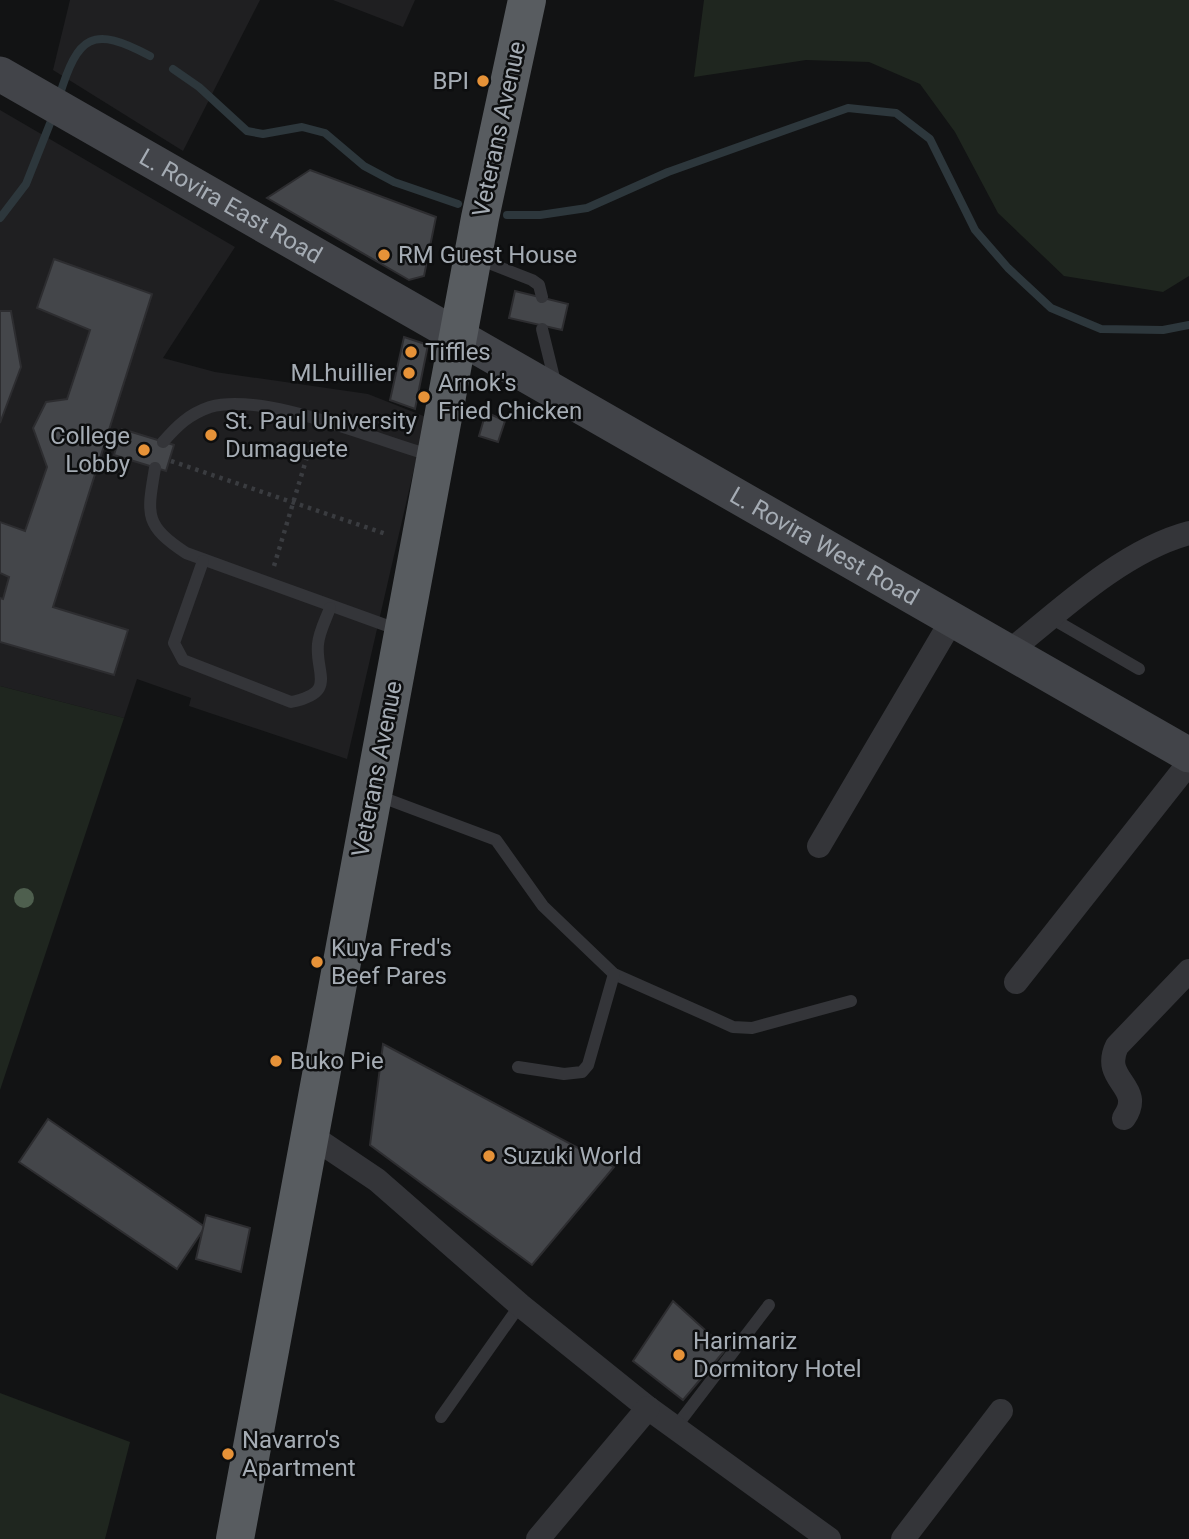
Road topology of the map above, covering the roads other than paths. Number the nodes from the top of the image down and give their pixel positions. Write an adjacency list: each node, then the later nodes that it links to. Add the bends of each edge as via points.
1 (527, 0): 3 (highway, Veterans Avenue)
2 (13, 82): 6 (main road, L. Rovira East Road)
3 (473, 257): 4 (lane, via 532,280); 6 (highway, Veterans Avenue)
4 (542, 297)
5 (542, 329): 7 (lane)
6 (460, 340): 7 (main road, L. Rovira West Road); 9 (highway, Veterans Avenue)
7 (559, 396): 15 (main road, L. Rovira West Road)
8 (163, 442): 9 (lane, via 182,420 211,407 244,404 318,420)
9 (435, 457): 16 (highway, Veterans Avenue)
10 (155, 468): 12 (lane, via 148,511 163,537)
11 (1189, 533): 14 (street, via 1162,540)
12 (203, 561): 13 (lane); 13 (lane, via 174,643 183,660 291,702 307,699 323,678 318,645)
13 (330, 608): 16 (lane)
14 (1051, 618): 17 (street); 18 (lane)
15 (952, 620): 17 (main road, L. Rovira West Road); 22 (street)
16 (403, 631): 21 (highway, Veterans Avenue)
17 (1009, 652): 19 (main road, L. Rovira West Road)
18 (1139, 669)
19 (1189, 755)
20 (1189, 763): 25 (street)
21 (372, 794): 24 (lane, via 496,840 543,906); 29 (highway, Veterans Avenue)
22 (818, 846)
23 (1189, 971): 28 (street, via 1111,1058 1114,1074 1129,1089 1131,1100)
24 (614, 974): 26 (lane, via 733,1027 752,1028); 27 (lane, via 588,1065 582,1072)
25 (1016, 982)
26 (851, 1001)
27 (518, 1067)
28 (1124, 1118)
29 (310, 1135): 30 (street, via 377,1180); 36 (highway, Veterans Avenue)
30 (520, 1305): 32 (street); 34 (lane)
31 (769, 1306): 35 (lane)
32 (648, 1408): 35 (street); 37 (street)
33 (1001, 1411): 39 (street)
34 (441, 1417)
35 (675, 1428): 38 (street)
36 (235, 1539)
37 (538, 1539)
38 (829, 1539)
39 (902, 1539)

